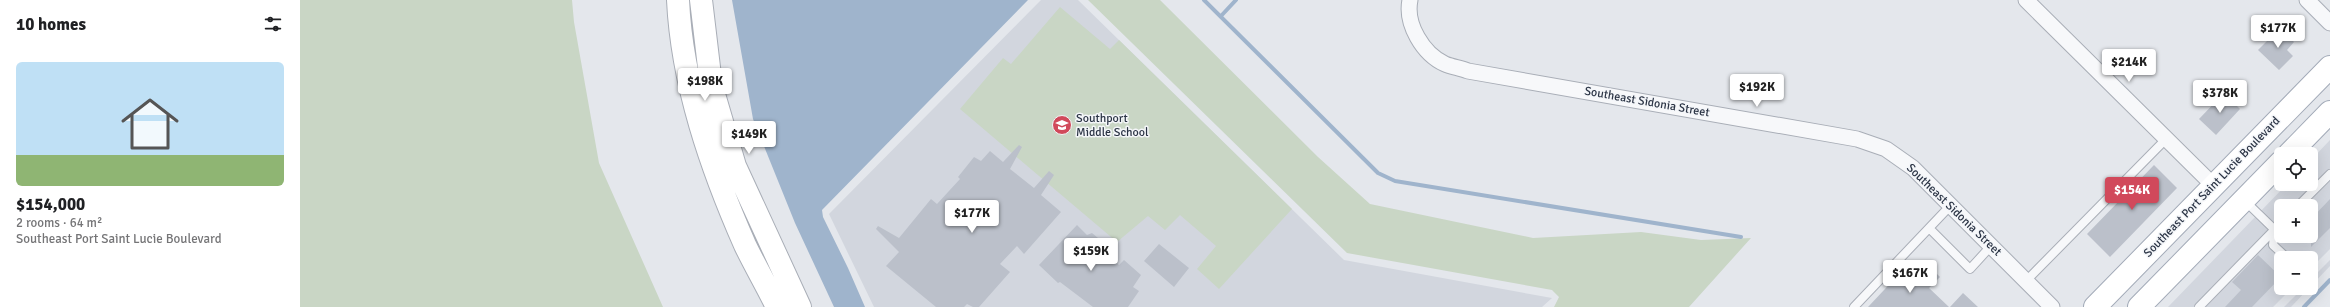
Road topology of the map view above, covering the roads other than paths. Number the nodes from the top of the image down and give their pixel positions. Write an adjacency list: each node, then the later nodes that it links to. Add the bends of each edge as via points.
1 (678, 0): 9 (street, via 679,26)
2 (701, 0): 9 (street, via 710,84)
3 (2026, 0): 10 (street)
4 (2307, 0): 6 (street)
5 (1409, 1): 17 (street, Southeast Sidonia Street, via 1410,20 1417,37 1429,53 1445,64 1857,139 1886,149 1913,168)
6 (2330, 23)
7 (2330, 68): 14 (street, Southeast Port Saint Lucie Boulevard)
8 (2330, 112): 11 (street)
9 (708, 115): 25 (street, via 714,169 746,245); 26 (street, via 735,166)
10 (2166, 139): 14 (street); 24 (lane)
11 (2296, 147)
12 (2274, 169): 16 (street)
13 (2330, 174): 15 (lane)
14 (2214, 186): 29 (street, Southeast Port Saint Lucie Boulevard)
15 (2305, 199)
16 (2244, 200): 19 (lane); 30 (street)
17 (1950, 205): 18 (lane); 22 (street, Southeast Sidonia Street)
18 (1929, 228): 22 (lane, via 1970,269); 27 (lane)
19 (2274, 229)
20 (2274, 231): 31 (lane)
21 (2274, 238): 23 (lane, via 2273,245)
22 (1991, 246): 24 (street, Southeast Sidonia Street)
23 (2279, 251)
24 (2026, 281): 28 (street, Southeast Sidonia Street)
25 (777, 307)
26 (800, 307)
27 (1854, 307)
28 (2052, 307)
29 (2095, 307)
30 (2139, 307)
31 (2199, 307)

